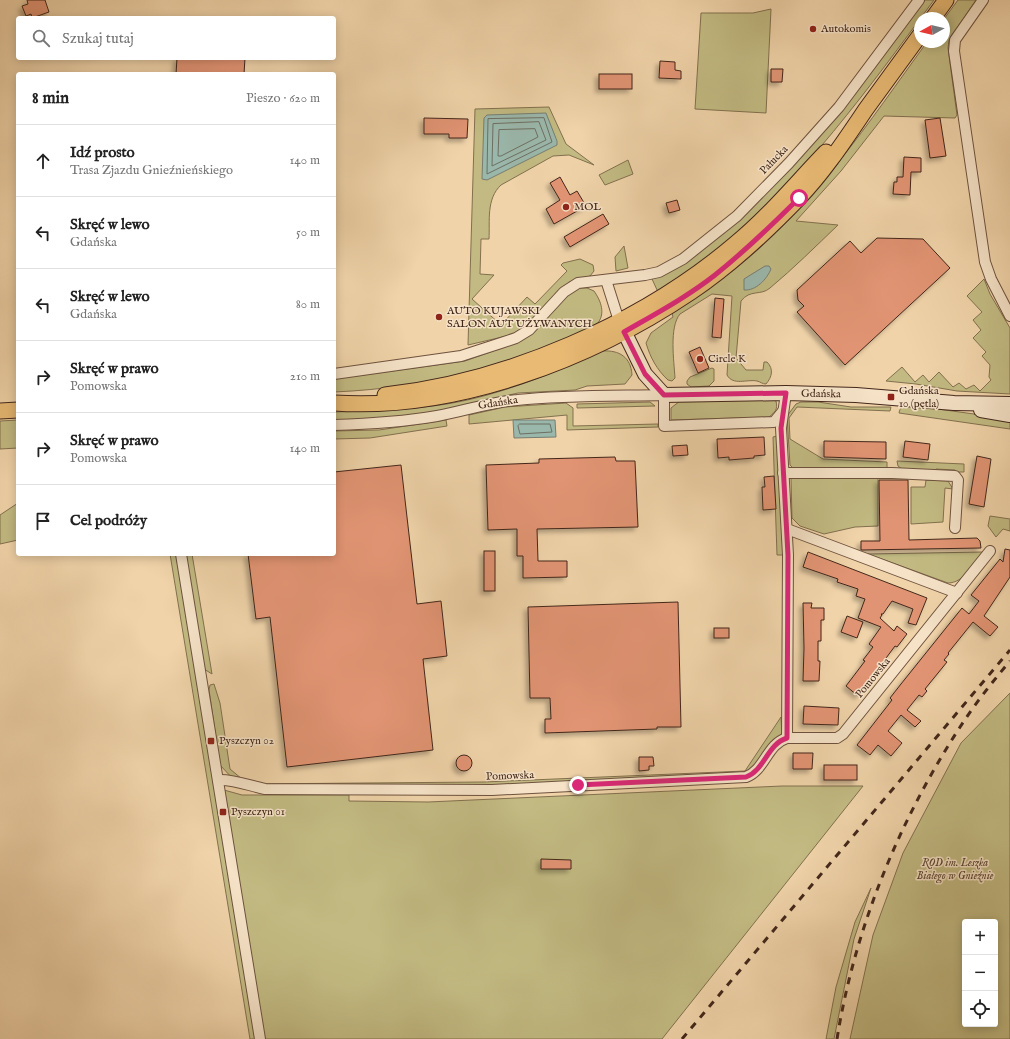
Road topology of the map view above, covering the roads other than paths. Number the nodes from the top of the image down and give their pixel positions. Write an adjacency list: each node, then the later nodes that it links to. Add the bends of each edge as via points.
1 (919, 0): 6 (street, Pałucka, via 839,107 737,216 694,252 670,267 645,276)
2 (946, 0): 4 (main road)
3 (983, 0): 7 (street, via 955,40 954,51 985,262 991,279)
4 (937, 12)
5 (914, 43): 8 (main road, Gdańska, via 828,165 757,240 690,293)
6 (606, 280): 8 (street); 9 (street, via 578,283 571,287 529,330 516,338 461,356)
7 (1009, 310)
8 (621, 326): 11 (street, via 645,374); 12 (main road, Gdańska, via 545,366 452,394 408,402 362,405)
9 (336, 374)
10 (786, 393): 11 (street, Gdańska); 13 (street, Gdańska, via 897,397); 17 (street)
11 (664, 395): 17 (street, via 664,426 774,422); 19 (street, Gdańska, via 518,400 385,424)
12 (336, 402)
13 (954, 403): 14 (street, Gdańska); 18 (street, Gdańska)
14 (1010, 404)
15 (16, 410): 16 (main road)
16 (0, 411)
17 (783, 411): 20 (street)
18 (1010, 415)
19 (336, 425)
20 (783, 473): 21 (street, via 955,476 958,480); 22 (street)
21 (955, 528)
22 (787, 529): 25 (street); 26 (street)
23 (990, 551): 25 (street, Pomowska)
24 (181, 556): 27 (street)
25 (957, 593): 26 (street, Pomowska, via 840,737)
26 (787, 738): 27 (street, Pomowska, via 775,744 754,773 746,777 492,790 265,789)
27 (218, 780): 28 (street)
28 (260, 1039)

